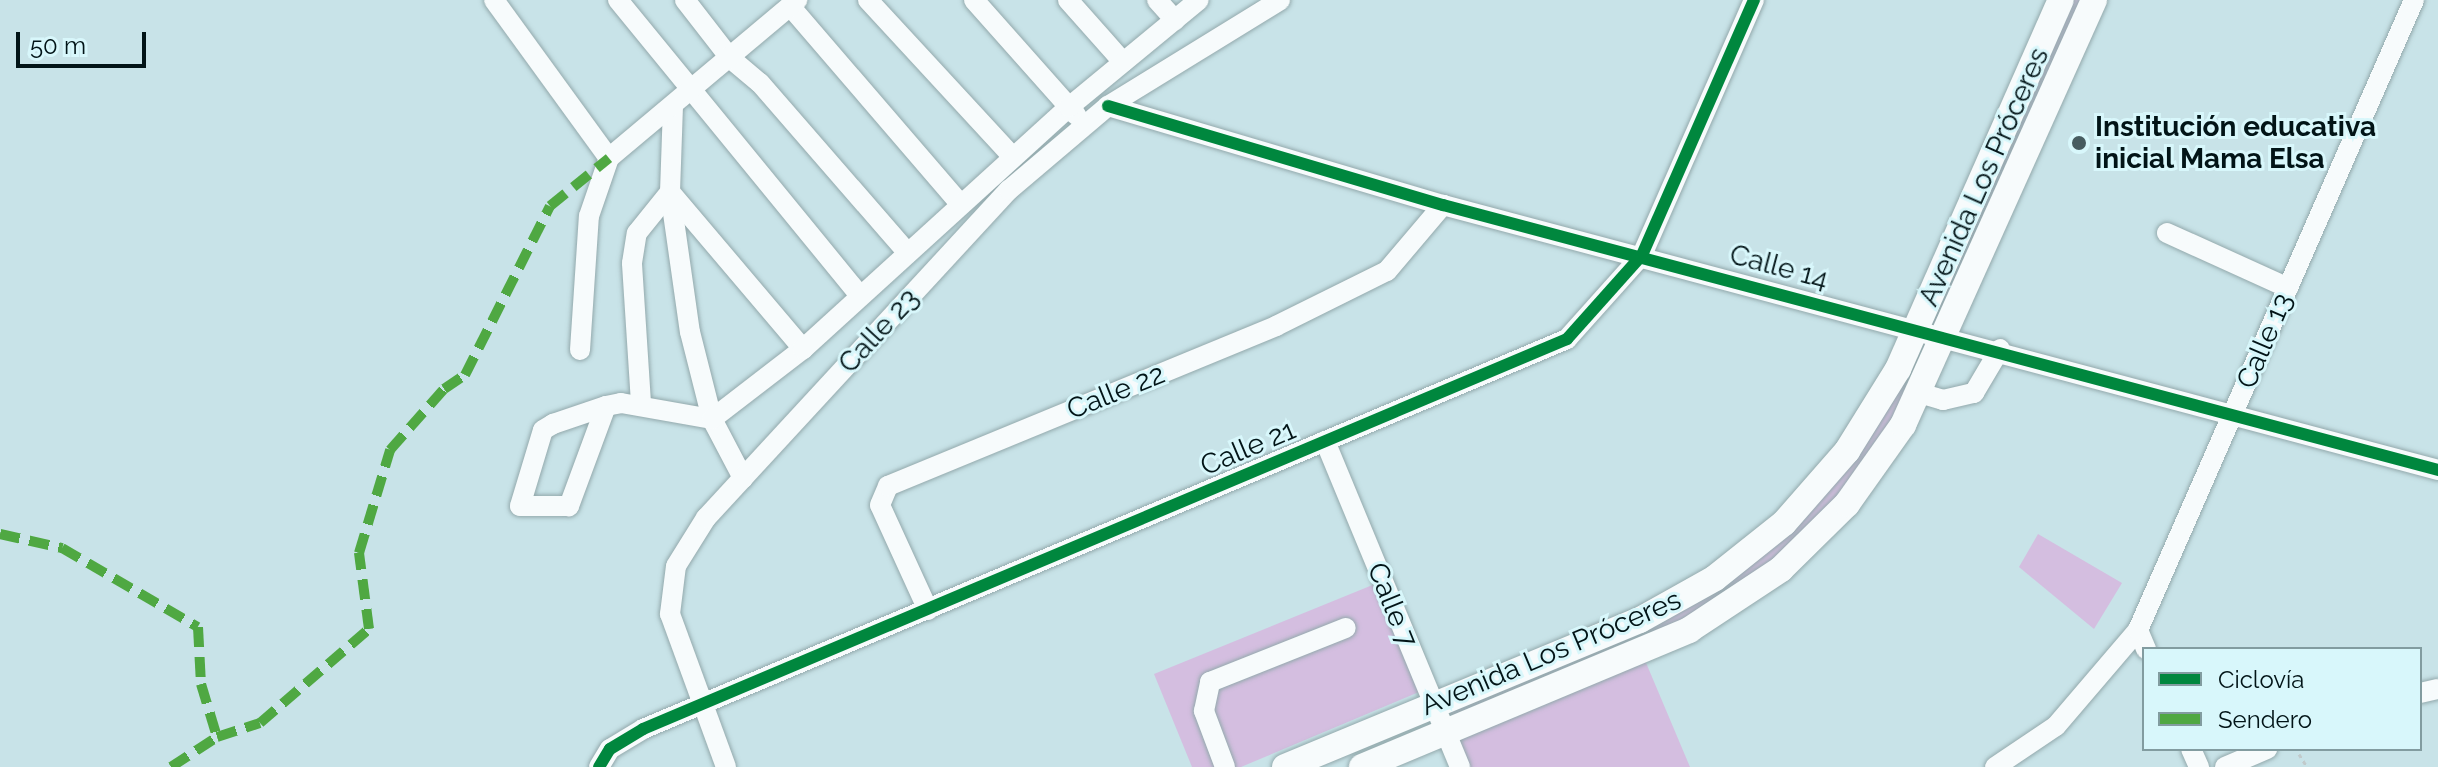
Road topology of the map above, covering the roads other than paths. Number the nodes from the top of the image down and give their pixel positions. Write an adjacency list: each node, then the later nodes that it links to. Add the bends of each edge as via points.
1 (494, 0): 23 (street)
2 (618, 0): 18 (street)
3 (685, 0): 16 (street)
4 (868, 0): 22 (street)
5 (974, 0): 20 (street)
6 (1068, 0): 17 (street)
7 (1157, 0): 15 (street)
8 (1199, 0): 15 (street)
9 (1280, 0): 19 (street, Calle 23)
10 (1754, 0): 29 (street, Calle 21)
11 (2061, 0): 32 (main road, Avenida Los Próceres)
12 (2094, 0): 33 (main road, Avenida Los Próceres)
13 (2414, 0): 30 (street, Calle 13)
14 (793, 3): 16 (street); 25 (street)
15 (1175, 20): 17 (street)
16 (730, 58): 18 (street); 28 (street, via 760,83)
17 (1123, 62): 20 (street)
18 (681, 100): 23 (street); 24 (street); 31 (street)
19 (1108, 106): 21 (street, Calle 23); 26 (street, Calle 14)
20 (1069, 107): 21 (street); 22 (street)
21 (1084, 124): 44 (street, Calle 23, via 1009,190)
22 (1013, 157): 25 (street)
23 (609, 158): 36 (street, via 589,216)
24 (670, 192): 34 (street); 38 (street, via 637,233 632,263); 41 (street, via 690,332)
25 (961, 205): 28 (street)
26 (1443, 205): 29 (street, Calle 14); 45 (street, Calle 22, via 1387,271 1276,326 888,486 880,505)
27 (2167, 233): 30 (street)
28 (908, 253): 31 (street)
29 (1642, 255): 32 (street, Calle 14); 42 (street, Calle 21, via 1617,291 1567,339)
30 (2288, 288): 40 (street, Calle 13)
31 (860, 296): 34 (street)
32 (1919, 328): 33 (street, Calle 14); 48 (main road, Avenida Los Próceres, via 1847,451 1784,523 1715,578 1640,620)
33 (1945, 336): 35 (street, Calle 14); 37 (main road, Avenida Los Próceres)
34 (803, 349): 41 (street)
35 (2000, 349): 37 (street, via 1974,393 1943,400); 40 (street, Calle 14)
36 (580, 350)
37 (1919, 393): 50 (main road, Avenida Los Próceres, via 1847,504 1781,569 1735,602 1689,630)
38 (641, 403): 39 (street); 41 (street)
39 (606, 406): 39 (street, via 569,506 520,506 543,430)
40 (2234, 413): 43 (street, Calle 14); 47 (street, Calle 13)
41 (712, 419): 44 (street)
42 (1325, 441): 45 (street, Calle 21); 48 (street, Calle 7)
43 (2438, 470)
44 (743, 478): 49 (street, Calle 23, via 685,548 671,592 675,635)
45 (928, 610): 49 (street, Calle 21)
46 (1346, 628): 54 (street, via 1210,682 1204,711)
47 (2142, 640): 58 (street, Calle 13, via 2056,726)
48 (1432, 704): 50 (street, Calle 7); 55 (main road, Avenida Los Próceres)
49 (700, 705): 52 (street, Calle 21, via 625,738); 53 (street, Calle 23)
50 (1445, 732): 56 (main road, Avenida Los Próceres); 57 (street, Calle 7)
51 (2262, 751): 59 (street)
52 (599, 767)
53 (726, 767)
54 (1225, 767)
55 (1285, 767)
56 (1362, 767)
57 (1460, 767)
58 (1995, 767)
59 (2225, 767)

